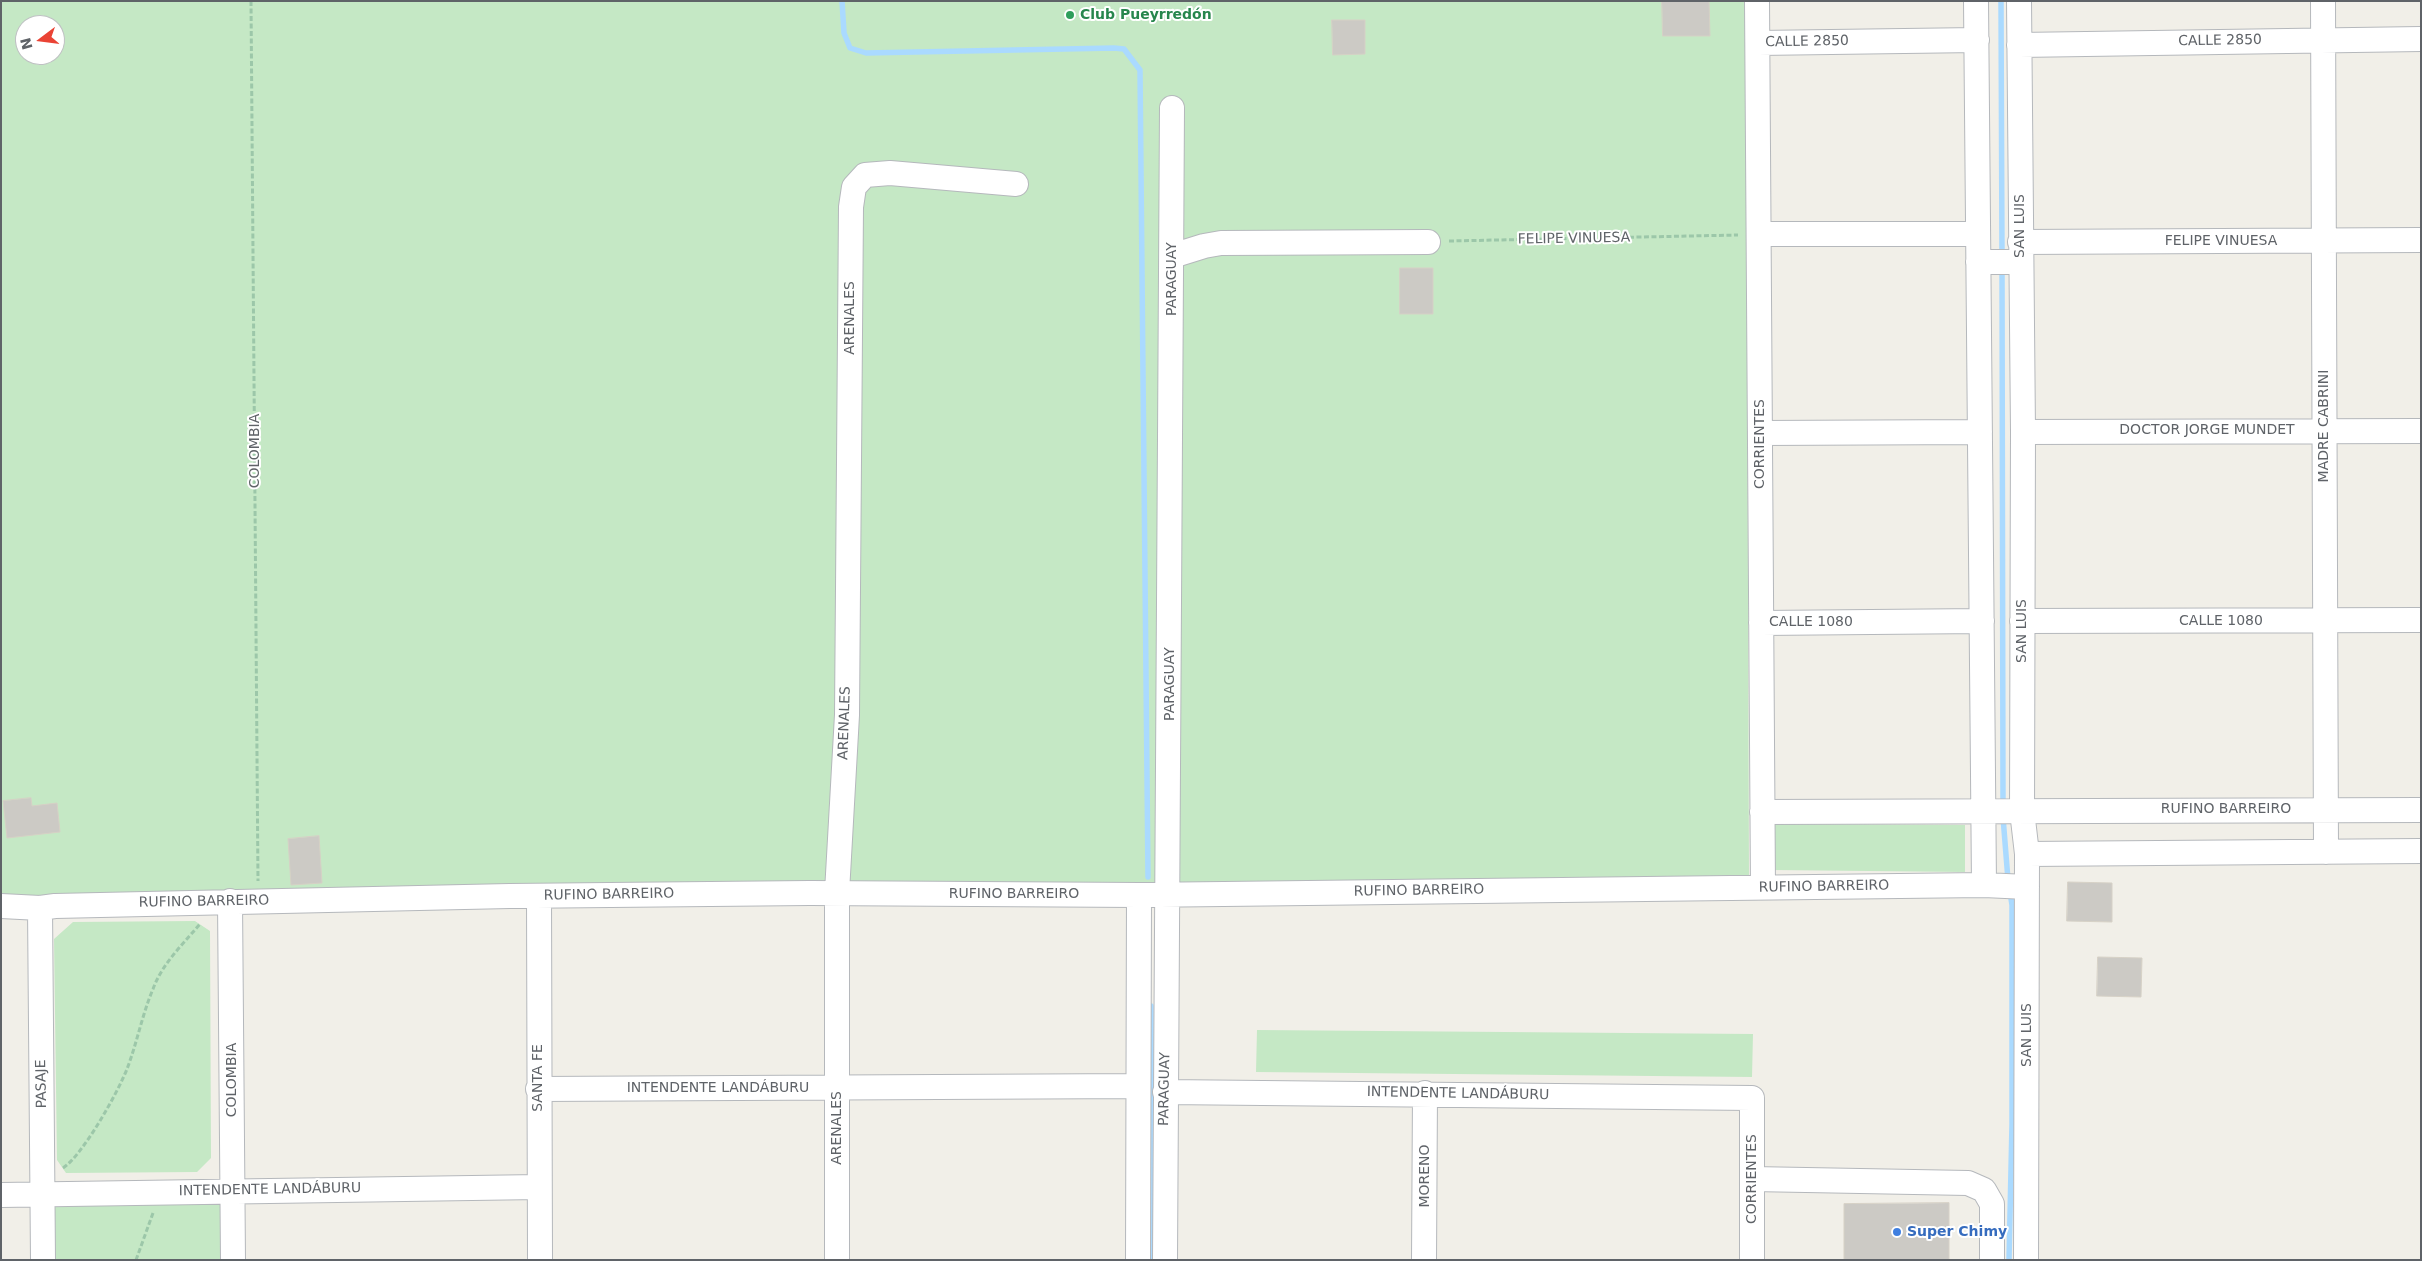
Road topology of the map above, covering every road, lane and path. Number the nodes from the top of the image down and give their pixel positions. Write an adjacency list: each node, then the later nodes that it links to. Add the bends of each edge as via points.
1 (251, 1): 47 (path, COLOMBIA)
2 (1757, 1): 9 (street, CORRIENTES)
3 (1976, 1): 8 (street)
4 (2019, 1): 10 (street, SAN LUIS)
5 (2323, 1): 6 (street, MADRE CABRINI)
6 (2323, 39): 7 (street, CALLE 2850); 10 (street, CALLE 2850); 15 (street, MADRE CABRINI)
7 (2421, 39)
8 (1976, 40): 9 (street, CALLE 2850); 14 (street)
9 (1758, 43): 13 (street, CORRIENTES)
10 (2019, 45): 18 (street, SAN LUIS)
11 (1172, 108): 19 (street, PARAGUAY)
12 (1016, 184): 42 (street, ARENALES, via 890,173 865,174 854,187 851,207 847,715)
13 (1759, 234): 14 (street); 17 (path, FELIPE VINUESA); 25 (street, CORRIENTES)
14 (1977, 234): 20 (street)
15 (2324, 240): 16 (street, FELIPE VINUESA); 18 (street, FELIPE VINUESA); 21 (street, MADRE CABRINI)
16 (2421, 240)
17 (1428, 242): 19 (street, via 1221,243)
18 (2020, 252): 20 (street, FELIPE VINUESA); 24 (street, SAN LUIS)
19 (1172, 256): 44 (street, PARAGUAY)
20 (1978, 262): 23 (street)
21 (2324, 430): 22 (street, DOCTOR JORGE MUNDET); 24 (street, DOCTOR JORGE MUNDET); 26 (street, MADRE CABRINI)
22 (2421, 431)
23 (1980, 432): 25 (street); 29 (street)
24 (2023, 432): 28 (street, SAN LUIS)
25 (1760, 433): 30 (street, CORRIENTES)
26 (2325, 620): 27 (street, CALLE 1080); 28 (street, CALLE 1080); 31 (street, MADRE CABRINI)
27 (2421, 620)
28 (2022, 621): 34 (street, SAN LUIS)
29 (1982, 622): 30 (street, CALLE 1080); 32 (street)
30 (1761, 623): 35 (street, CORRIENTES)
31 (2326, 808): 33 (street, RUFINO BARREIRO); 34 (street, RUFINO BARREIRO); 37 (street, MADRE CABRINI)
32 (1983, 810): 34 (street, RUFINO BARREIRO); 35 (street, RUFINO BARREIRO); 39 (street)
33 (2421, 810)
34 (2022, 811): 38 (street, SAN LUIS)
35 (1762, 812): 40 (street, CORRIENTES)
36 (2421, 851): 37 (street)
37 (2326, 852): 38 (street)
38 (2027, 854): 41 (street, SAN LUIS)
39 (1984, 885): 40 (street, RUFINO BARREIRO); 41 (street, RUFINO BARREIRO)
40 (1763, 887): 44 (street, RUFINO BARREIRO)
41 (2027, 887): 74 (street, SAN LUIS)
42 (837, 892): 43 (street, RUFINO BARREIRO); 45 (street, RUFINO BARREIRO); 52 (street, ARENALES)
43 (1139, 894): 44 (street, RUFINO BARREIRO); 51 (street, PARAGUAY)
44 (1169, 894): 54 (street, PARAGUAY)
45 (539, 896): 47 (street, RUFINO BARREIRO); 53 (street, SANTA FE)
46 (230, 901): 47 (street, RUFINO BARREIRO); 49 (street, RUFINO BARREIRO); 60 (street, COLOMBIA)
47 (258, 902)
48 (1, 906): 49 (street, RUFINO BARREIRO)
49 (40, 908): 62 (street, PASAJE)
50 (200, 924): 57 (path, via 164,968 153,988 127,1070 84,1146)
51 (1138, 1086): 52 (street, INTENDENTE LANDÁBURU); 69 (street, PARAGUAY)
52 (837, 1088): 53 (street, INTENDENTE LANDÁBURU); 68 (street, ARENALES)
53 (538, 1089): 59 (street, SANTA FE)
54 (1164, 1092): 55 (street, INTENDENTE LANDÁBURU); 70 (street, PARAGUAY)
55 (1425, 1093): 56 (street, INTENDENTE LANDÁBURU); 71 (street, MORENO)
56 (1752, 1098): 58 (street, CORRIENTES)
57 (62, 1168)
58 (1752, 1179): 72 (street, CORRIENTES); 73 (street, via 1968,1183 1984,1190 1992,1204)
59 (539, 1187): 60 (street, INTENDENTE LANDÁBURU); 67 (street, SANTA FE)
60 (232, 1190): 61 (street, INTENDENTE LANDÁBURU); 66 (street, COLOMBIA)
61 (165, 1191): 62 (street, INTENDENTE LANDÁBURU); 65 (path, via 153,1212)
62 (43, 1194): 63 (street, INTENDENTE LANDÁBURU); 64 (street, PASAJE)
63 (1, 1195)
64 (43, 1260)
65 (136, 1260)
66 (233, 1260)
67 (540, 1260)
68 (837, 1260)
69 (1138, 1260)
70 (1165, 1260)
71 (1424, 1260)
72 (1752, 1260)
73 (1992, 1260)
74 (2026, 1260)

